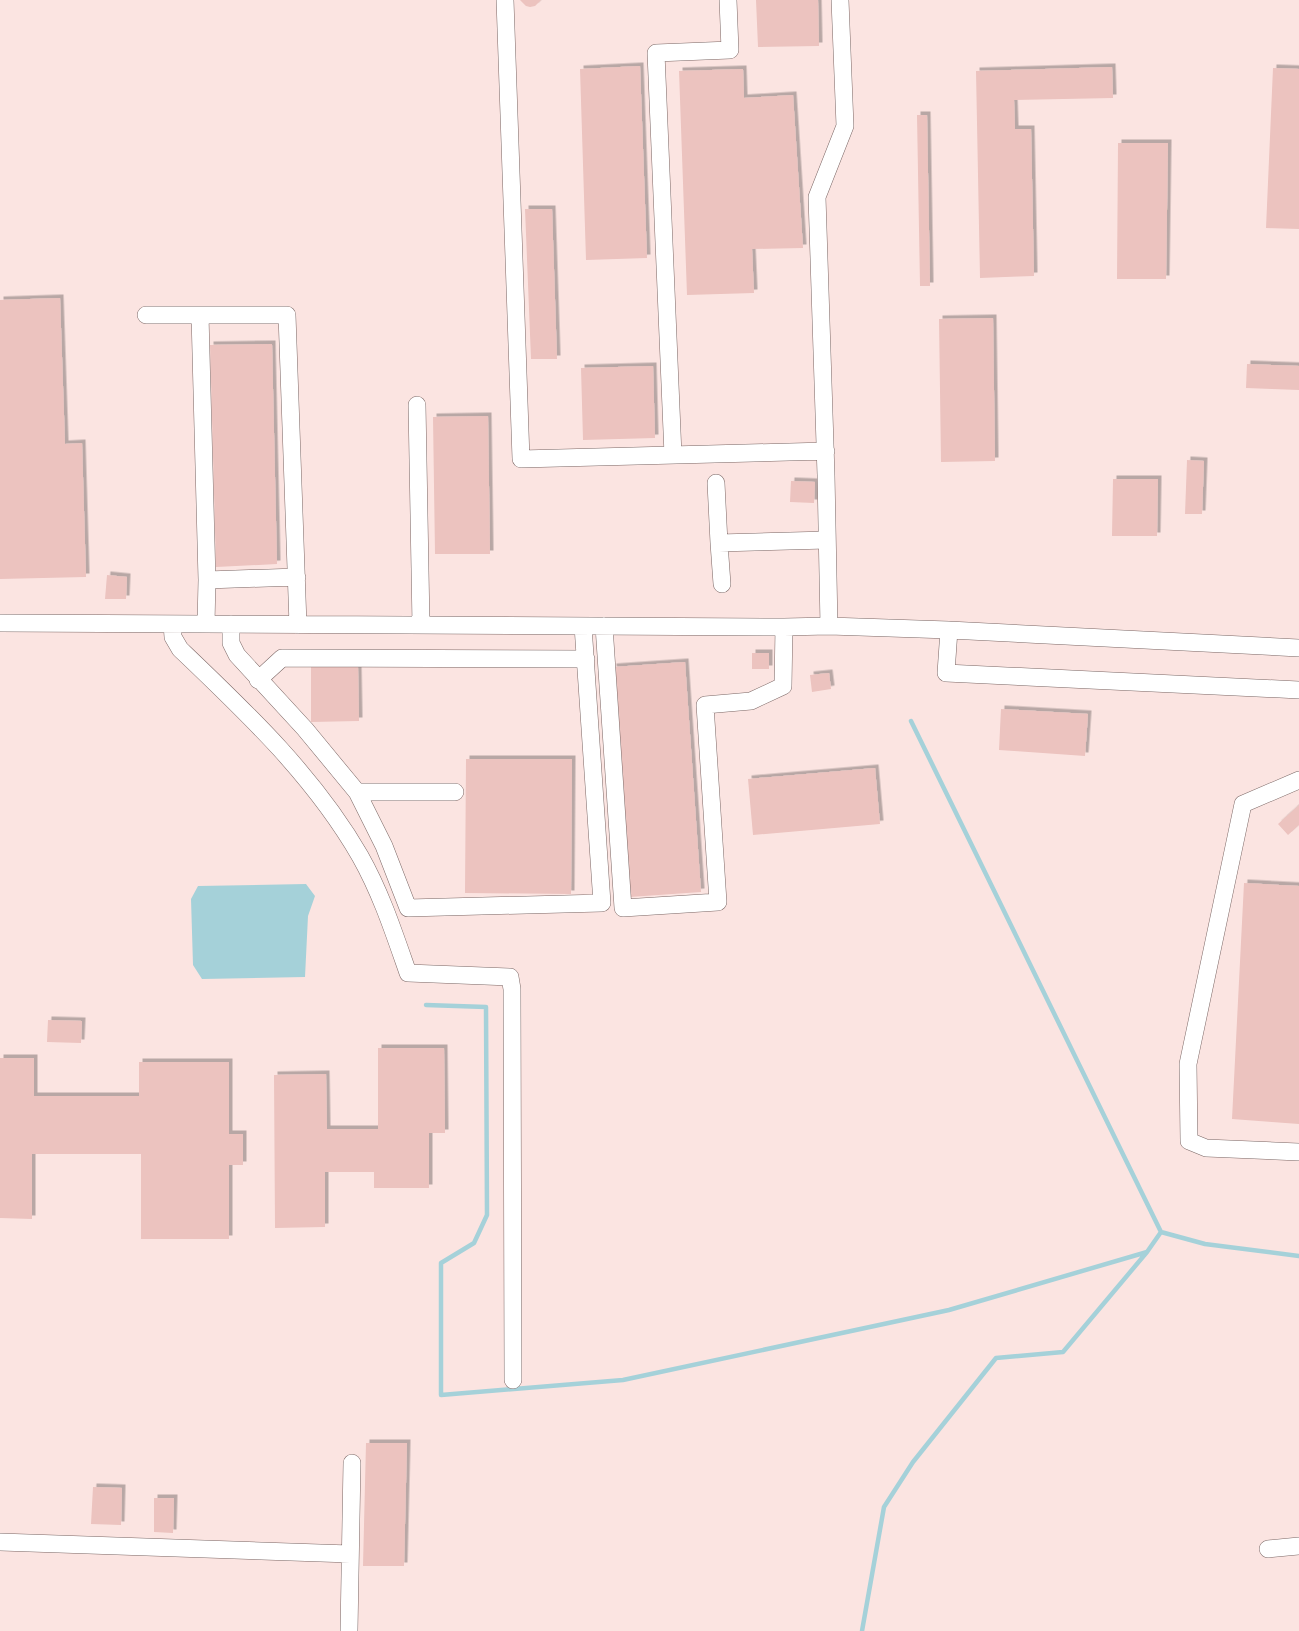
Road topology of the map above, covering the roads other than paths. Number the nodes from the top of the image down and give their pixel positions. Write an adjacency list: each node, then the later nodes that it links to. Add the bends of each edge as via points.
1 (505, 0): 8 (lane, via 521,459)
2 (728, 0): 8 (lane, via 730,50 656,53)
3 (840, 0): 7 (lane, via 845,126 817,198)
4 (146, 315): 5 (lane)
5 (200, 315): 12 (lane, via 286,315); 13 (lane)
6 (417, 405): 20 (lane)
7 (826, 451): 8 (lane); 10 (lane)
8 (673, 455)
9 (716, 483): 11 (lane)
10 (827, 540): 11 (lane); 23 (lane)
11 (719, 543): 14 (lane)
12 (297, 577): 13 (lane); 19 (lane)
13 (207, 580): 17 (lane)
14 (722, 584)
15 (0, 623): 16 (lane)
16 (172, 624): 17 (lane); 34 (lane, via 173,637 180,649 289,759 325,803 360,856 383,902 408,973 510,977)
17 (206, 624): 18 (lane)
18 (231, 624): 19 (lane); 28 (lane, via 231,643 237,655)
19 (298, 625): 20 (lane)
20 (421, 625): 21 (lane)
21 (583, 626): 22 (lane); 27 (lane)
22 (604, 626): 24 (lane); 24 (lane, via 623,908 718,902 705,706 751,701 783,686)
23 (829, 626): 24 (lane); 25 (lane)
24 (784, 627)
25 (949, 630): 26 (lane); 29 (lane, via 946,673)
26 (1299, 648)
27 (586, 659): 28 (lane, via 282,658); 31 (lane, via 602,903 408,908 384,846)
28 (258, 680): 31 (lane, via 305,729)
29 (1299, 690)
30 (1299, 780): 33 (lane, via 1243,804 1188,1064 1189,1141 1206,1148)
31 (357, 792): 32 (lane)
32 (455, 792)
33 (1299, 1152)
34 (513, 1380)
35 (352, 1463): 39 (lane)
36 (0, 1542): 39 (lane)
37 (1299, 1546): 38 (lane)
38 (1268, 1549)
39 (350, 1554): 40 (lane)
40 (349, 1631)

